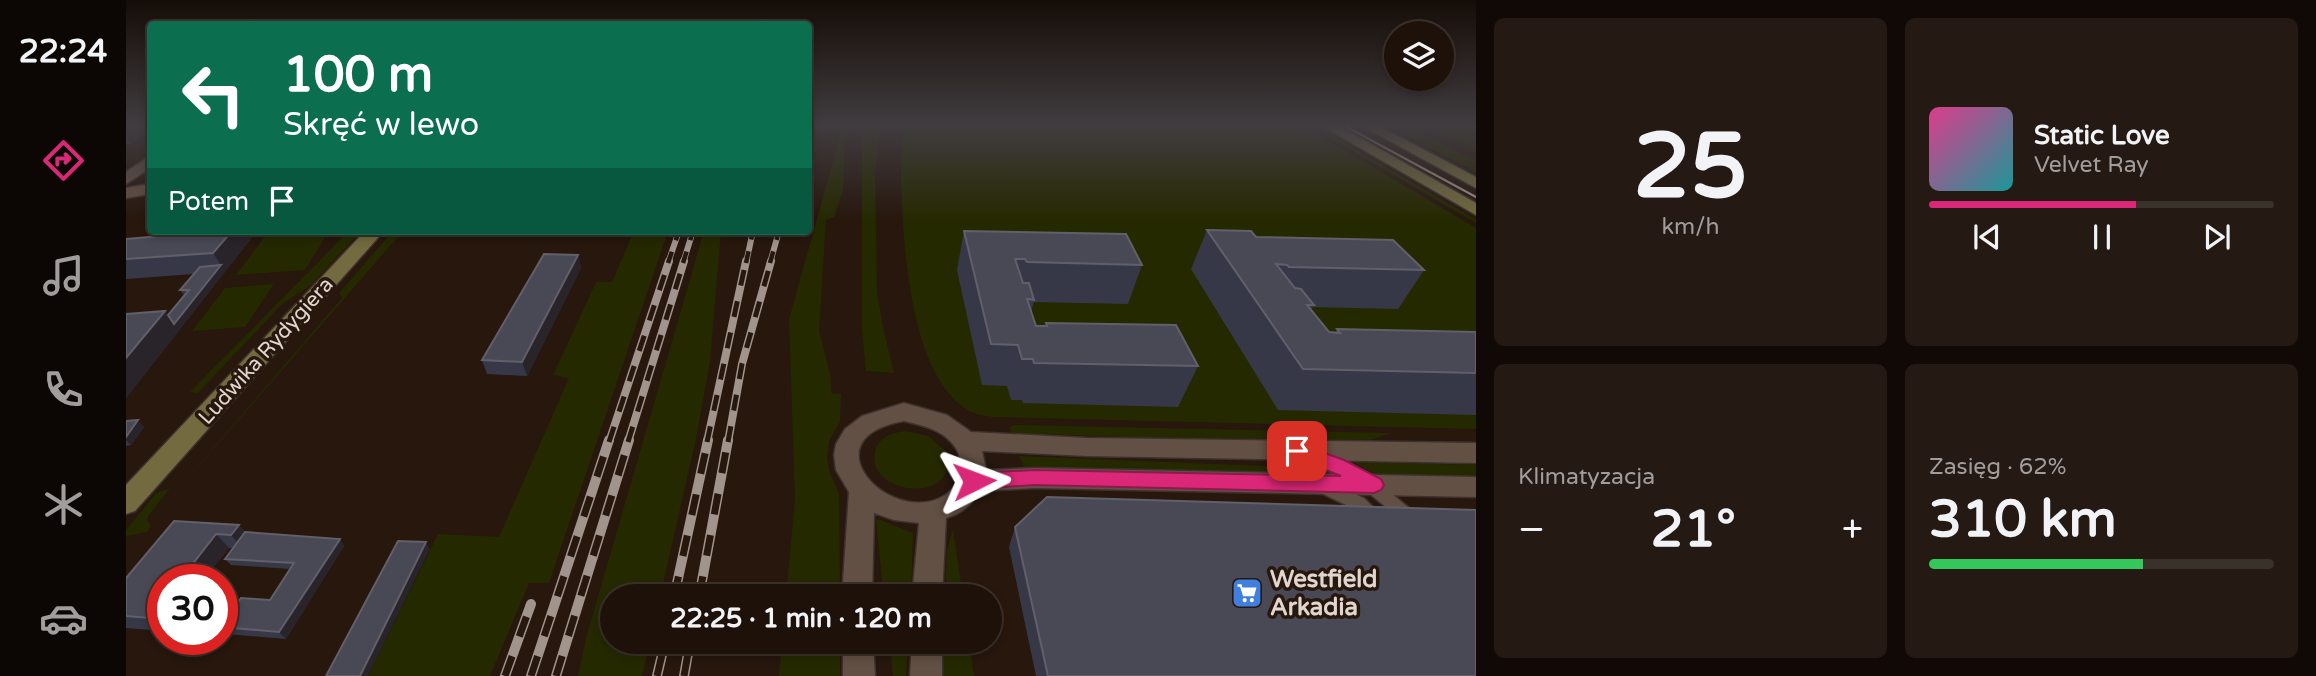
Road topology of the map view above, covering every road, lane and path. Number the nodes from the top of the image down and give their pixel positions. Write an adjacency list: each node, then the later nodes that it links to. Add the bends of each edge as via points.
1 (1385, 158): 8 (street)
2 (1428, 158): 5 (street)
3 (147, 163): 4 (street)
4 (126, 179)
5 (1476, 183)
6 (147, 190): 7 (street)
7 (126, 193)
8 (1476, 209)
9 (371, 235): 13 (street, Ludwika Rydygiera)
10 (966, 441): 11 (street); 14 (street, via 975,463); 18 (street, via 948,425 923,415 904,412 868,422 848,446 848,468)
11 (1297, 451): 12 (street); 16 (lane)
12 (1476, 453)
13 (156, 472): 19 (street, Ludwika Rydygiera); 20 (street, Ludwika Rydygiera)
14 (974, 481): 15 (street, via 1035,478); 21 (street, via 949,506)
15 (1318, 484): 16 (street); 22 (lane, via 1360,504)
16 (1374, 485): 17 (street); 23 (lane)
17 (1476, 487)
18 (862, 491): 21 (street, via 904,512); 24 (street)
19 (126, 503)
20 (126, 510)
21 (933, 512): 25 (street)
22 (1381, 527)
23 (1416, 528)
24 (858, 584)
25 (928, 584)
26 (858, 654): 28 (street)
27 (927, 654): 29 (street)
28 (859, 676)
29 (926, 676)

